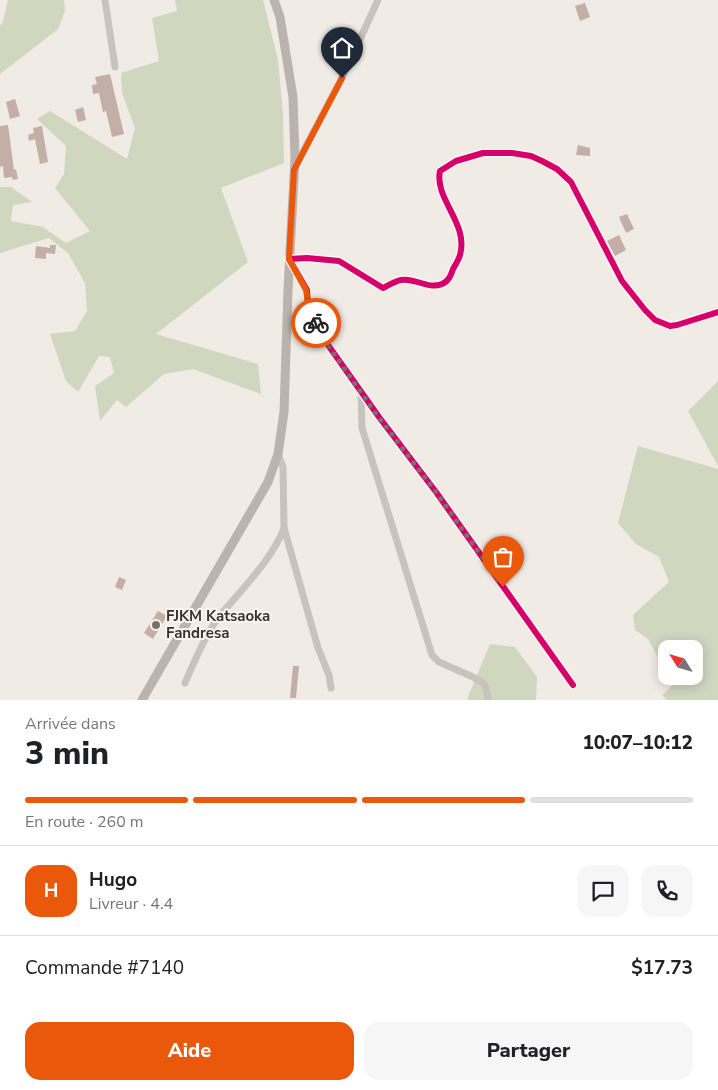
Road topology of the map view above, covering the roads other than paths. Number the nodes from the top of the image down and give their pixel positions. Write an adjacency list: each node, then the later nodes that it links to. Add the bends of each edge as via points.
1 (105, 0): 4 (street)
2 (274, 0): 5 (main road, via 280,17 293,98)
3 (378, 0): 5 (street)
4 (116, 67)
5 (294, 170): 6 (main road)
6 (289, 259): 7 (street, via 339,261 383,288 402,279 440,285 450,278 460,254 461,237 438,180 440,171 456,161 484,152 512,153 542,161 571,182 622,281 655,320 670,326); 8 (street, via 306,290 321,335); 9 (main road, via 284,412)
7 (718, 312)
8 (361, 392): 12 (street); 15 (street, via 362,428 432,655 439,662 484,684)
9 (278, 454): 10 (street, via 283,467); 14 (main road, via 268,482)
10 (284, 528): 11 (street, via 272,552 216,620); 13 (street)
11 (185, 683)
12 (573, 685)
13 (331, 688)
14 (142, 700)
15 (488, 700)

